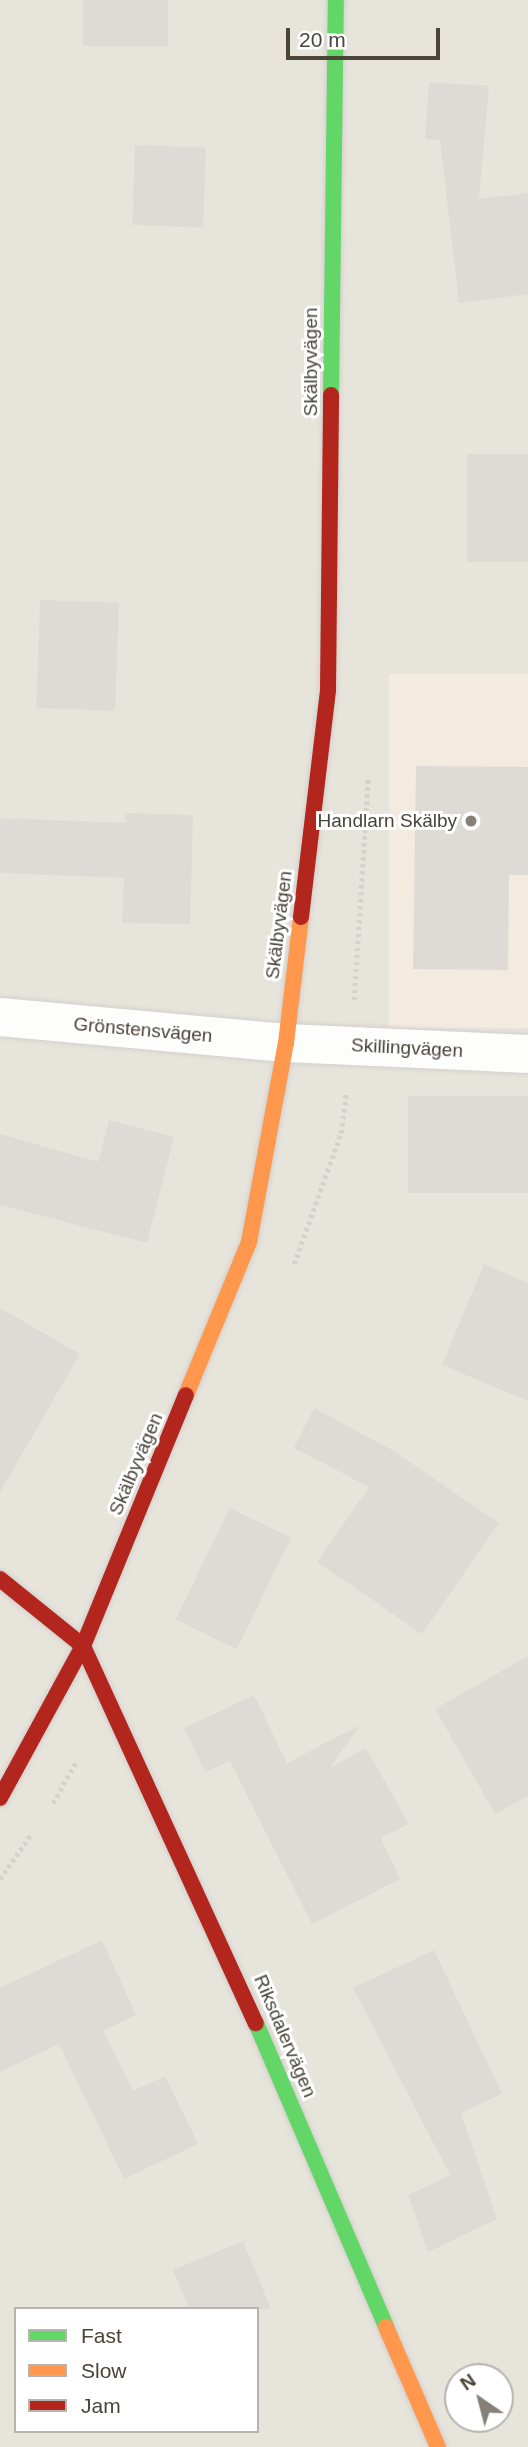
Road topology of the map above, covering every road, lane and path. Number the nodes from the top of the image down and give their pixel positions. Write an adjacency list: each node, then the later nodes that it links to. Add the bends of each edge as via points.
1 (336, 0): 3 (street, Skälbyvägen, via 328,690)
2 (0, 1017): 3 (street, Grönstensvägen)
3 (286, 1043): 4 (street, Skillingvägen); 6 (street, Skälbyvägen, via 249,1242)
4 (528, 1054)
5 (0, 1579): 6 (street)
6 (83, 1646): 7 (street, Skälbyvägen); 8 (street, Riksdalervägen, via 248,2003)
7 (0, 1798)
8 (438, 2447)

